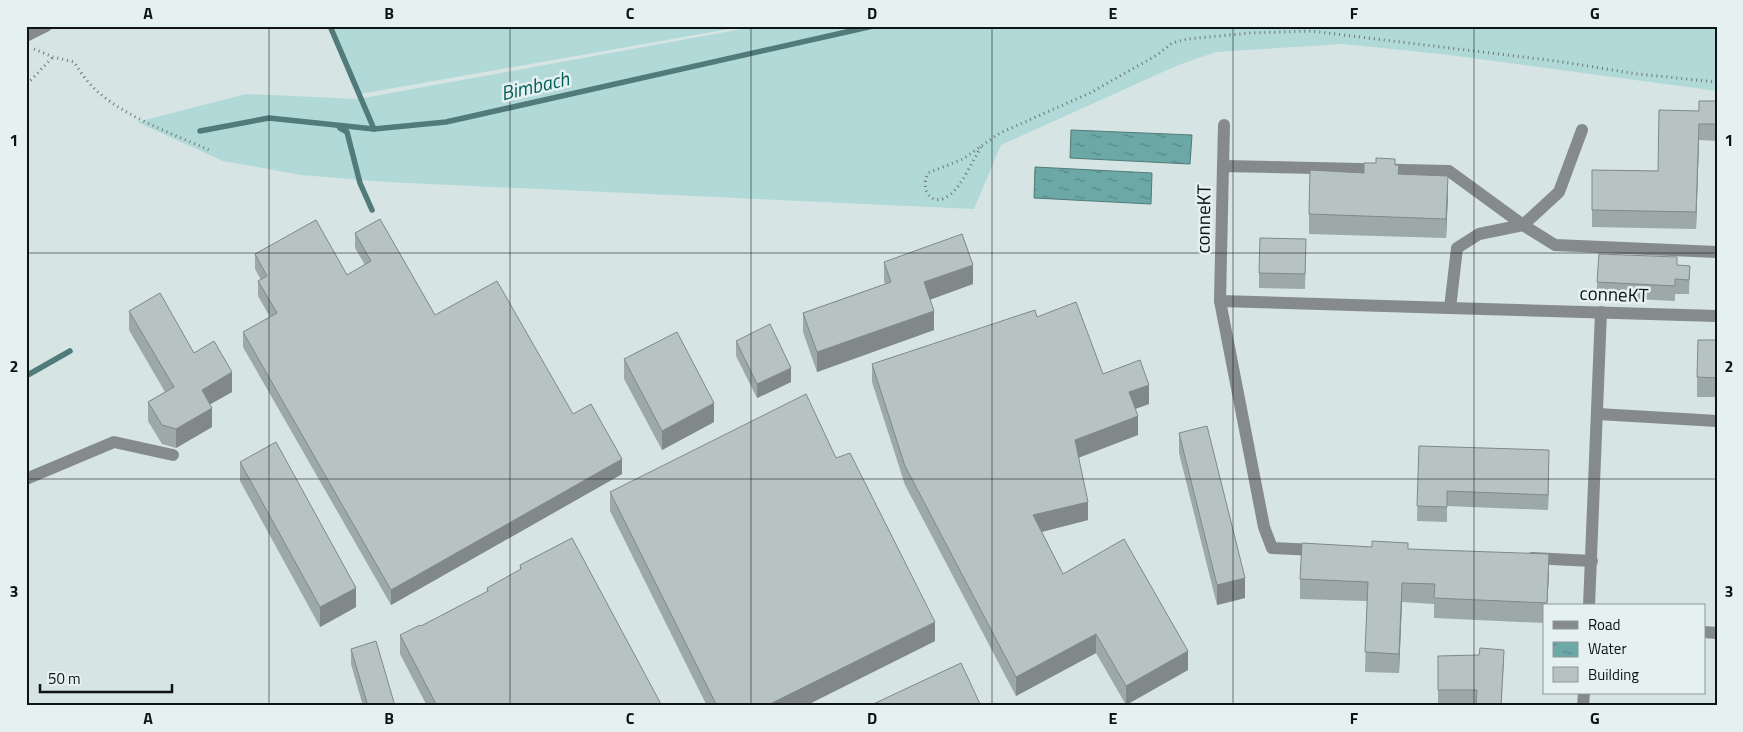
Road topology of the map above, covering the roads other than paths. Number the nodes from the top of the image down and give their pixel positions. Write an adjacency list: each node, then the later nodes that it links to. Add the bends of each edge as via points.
1 (46, 26): 2 (street)
2 (29, 41)
3 (1224, 125): 5 (street)
4 (1582, 130): 6 (street, via 1559,192)
5 (1223, 166): 6 (street, conneKT, via 1449,172); 8 (street, conneKT)
6 (1523, 225): 7 (street, conneKT, via 1555,245); 9 (street, via 1479,234 1457,248)
7 (1717, 252)
8 (1220, 301): 9 (street, conneKT); 16 (street, via 1264,527 1272,548)
9 (1450, 308): 10 (street, conneKT)
10 (1601, 312): 11 (street, conneKT); 12 (street)
11 (1717, 316)
12 (1598, 414): 13 (street); 18 (street)
13 (1717, 421)
14 (173, 456): 15 (street, via 114,442)
15 (26, 479)
16 (1335, 551)
17 (1523, 558): 18 (street)
18 (1592, 561): 19 (street)
19 (1589, 604)

